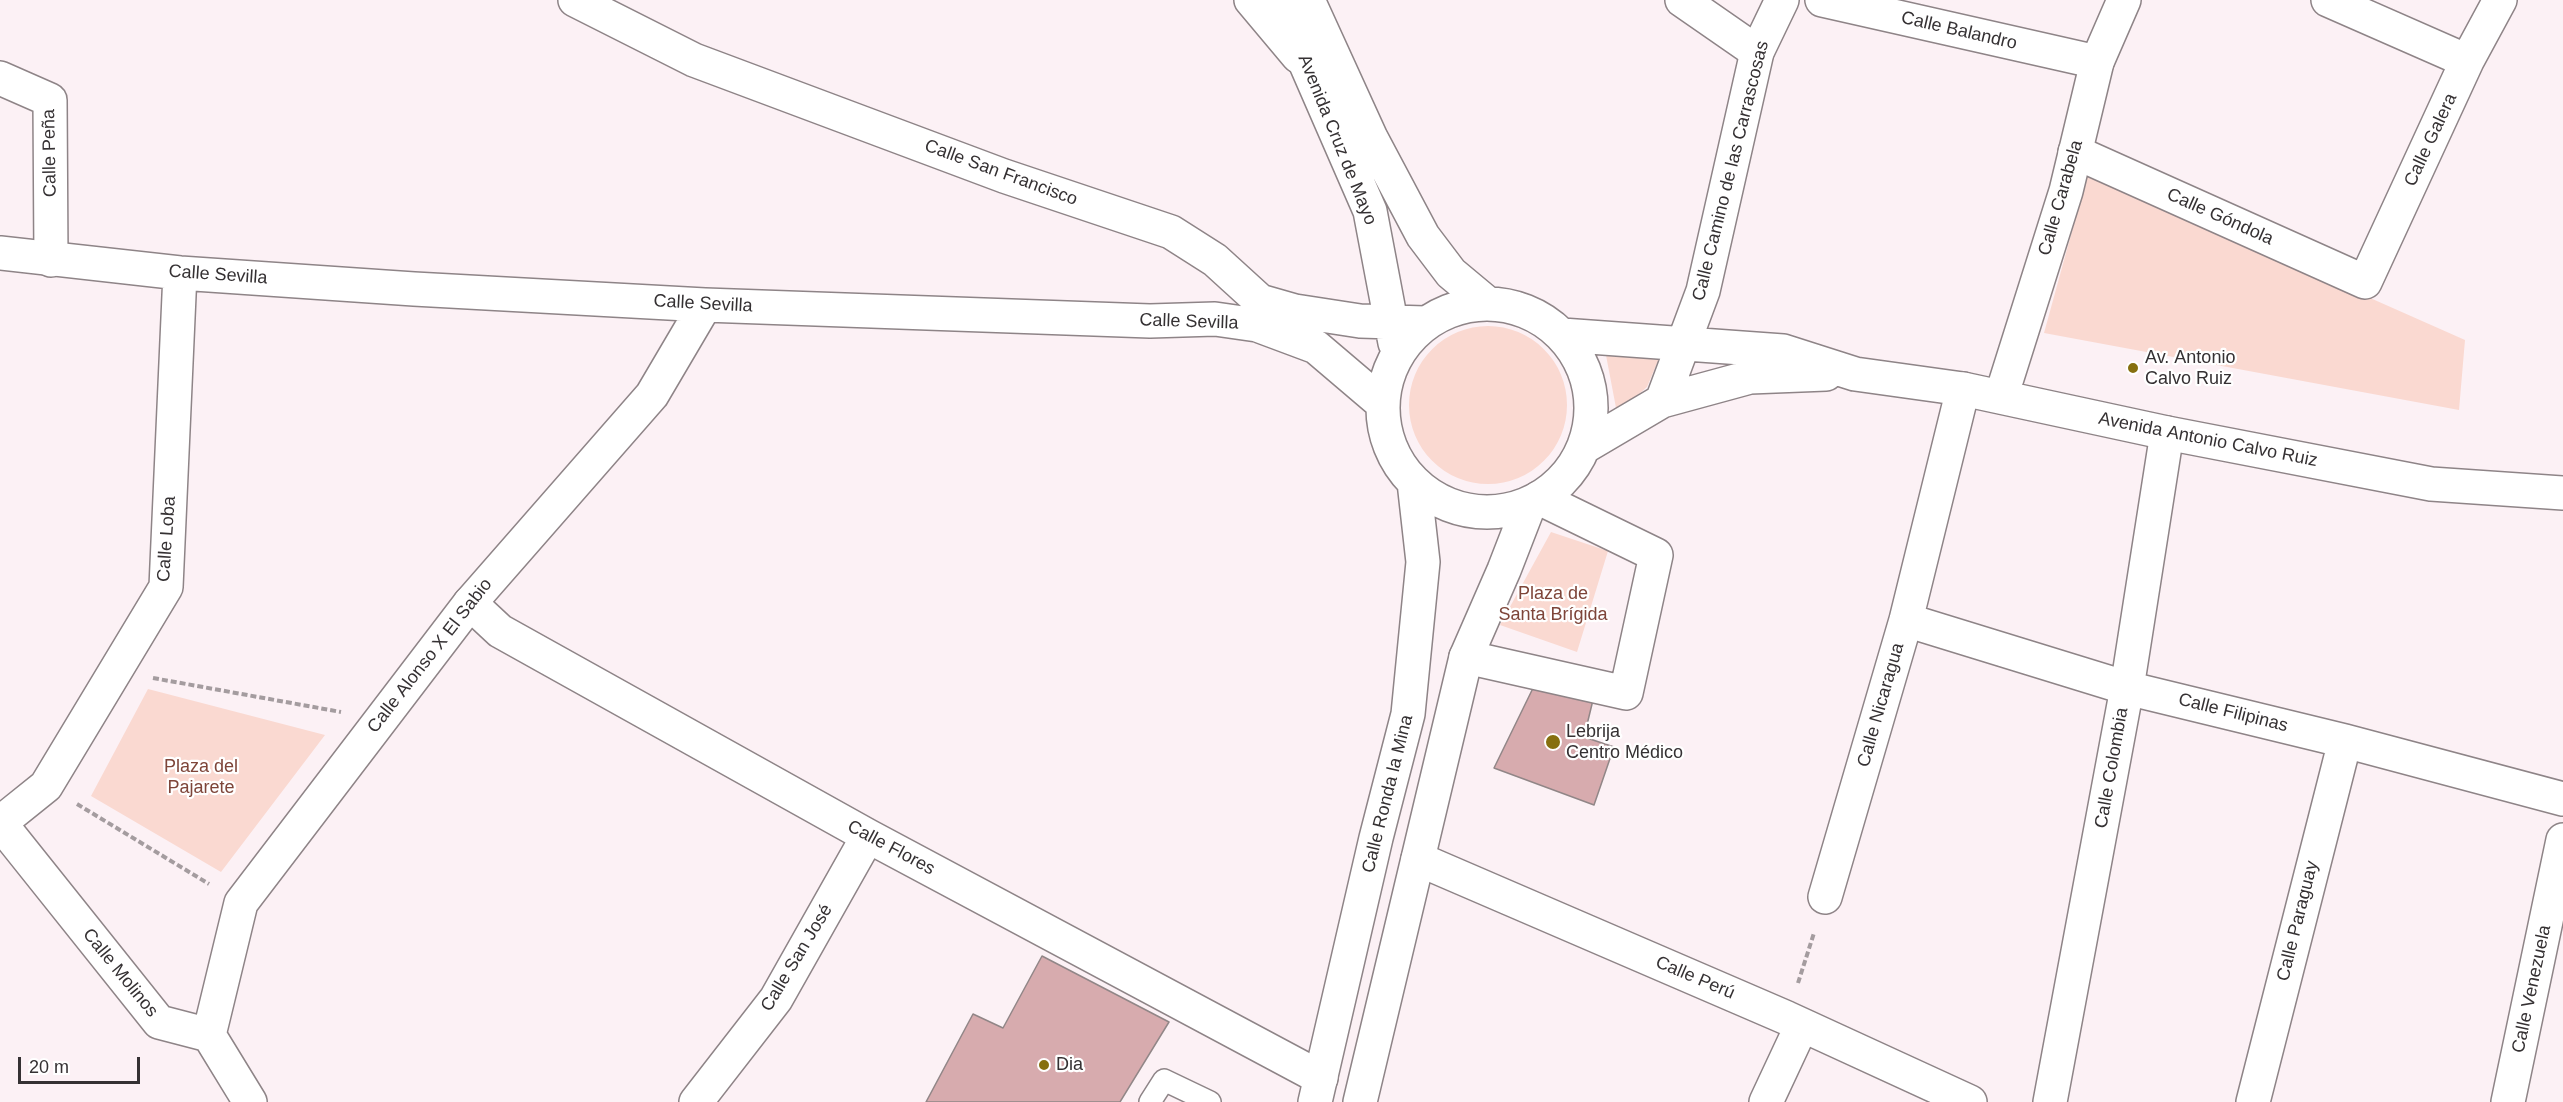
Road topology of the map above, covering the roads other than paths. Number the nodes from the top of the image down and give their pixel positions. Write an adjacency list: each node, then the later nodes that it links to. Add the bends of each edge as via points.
1 (574, 0): 23 (street, Calle San Francisco, via 694,60 1004,176 1171,232 1215,260 1260,301 1295,311)
2 (1251, 0): 14 (street)
3 (1278, 0): 14 (street, Avenida Cruz de Mayo)
4 (1308, 0): 21 (street, Avenida Cruz de Mayo, via 1371,138 1423,236 1451,273)
5 (1682, 0): 11 (street)
6 (1782, 0): 11 (street, Calle Camino de las Carrascosas)
7 (1822, 0): 13 (street, Calle Balandro)
8 (2124, 0): 13 (street, Calle Carabela)
9 (2328, 0): 12 (street)
10 (2500, 0): 12 (street, Calle Galera)
11 (1757, 52): 26 (street, Calle Camino de las Carrascosas, via 1703,291)
12 (2467, 61): 20 (street, Calle Galera)
13 (2097, 62): 16 (street, Calle Carabela)
14 (1310, 69): 23 (street, Avenida Cruz de Mayo, via 1370,211)
15 (0, 78): 18 (street, Calle Peña, via 50,100)
16 (2075, 152): 20 (street, Calle Góndola); 30 (street, Calle Carabela)
17 (0, 254): 18 (street, Calle Sevilla)
18 (51, 260): 19 (street, Calle Sevilla)
19 (180, 273): 22 (street, Calle Sevilla); 44 (street, Calle Loba, via 166,587 46,786)
20 (2365, 282)
21 (1487, 303): 24 (street, via 1455,308); 25 (street, via 1514,307 1540,318)
22 (705, 305): 32 (street, Calle Sevilla, via 1150,321 1215,319 1257,325 1316,347); 38 (street, Calle Alonso X El Sabio, via 652,395)
23 (1393, 322): 24 (street, Calle San Francisco); 27 (street, Avenida Cruz de Mayo)
24 (1425, 323): 27 (street)
25 (1562, 335): 26 (street, Avenida Antonio Calvo Ruiz); 34 (street, via 1580,360 1590,388 1591,418)
26 (1684, 344): 28 (street, Avenida Antonio Calvo Ruiz, via 1783,351); 31 (street)
27 (1397, 354): 32 (street, via 1387,378)
28 (1855, 374): 29 (street, Avenida Antonio Calvo Ruiz); 31 (street, Avenida Antonio Calvo Ruiz, via 1750,377)
29 (1963, 389): 30 (street, Avenida Antonio Calvo Ruiz); 39 (street, Calle Nicaragua)
30 (2001, 397): 33 (street, Avenida Antonio Calvo Ruiz)
31 (1662, 400): 34 (street, Avenida Antonio Calvo Ruiz)
32 (1383, 404): 35 (street, via 1389,441)
33 (2167, 433): 36 (street, Avenida Antonio Calvo Ruiz, via 2431,484); 41 (street, Calle Colombia)
34 (1584, 447): 37 (street, via 1558,485)
35 (1414, 482): 37 (street, via 1440,500 1469,510 1500,512); 51 (street, Calle Ronda la Mina, via 1423,562 1408,714)
36 (2563, 493)
37 (1534, 501): 40 (street); 40 (street, via 1656,555 1626,693)
38 (470, 603): 45 (street, Calle Flores, via 500,631); 50 (street, Calle Alonso X El Sabio, via 241,903)
39 (1906, 620): 41 (street, Calle Filipinas); 48 (street, Calle Nicaragua)
40 (1466, 657): 47 (street)
41 (2127, 688): 42 (street, Calle Filipinas); 59 (street, Calle Colombia)
42 (2345, 741): 43 (street, Calle Filipinas); 60 (street, Calle Paraguay)
43 (2563, 799)
44 (0, 823): 50 (street, Calle Molinos, via 159,1022)
45 (868, 836): 51 (street, Calle Flores); 53 (street, Calle San José, via 776,999)
46 (2563, 840): 61 (street, Calle Venezuela)
47 (1418, 859): 49 (street, Calle Perú); 56 (street)
48 (1825, 897)
49 (1795, 1021): 57 (street); 58 (street, Calle Perú)
50 (209, 1035): 52 (street)
51 (1318, 1090)
52 (250, 1102)
53 (696, 1102)
54 (1150, 1102): 55 (lane, via 1164,1080)
55 (1210, 1102)
56 (1360, 1102)
57 (1766, 1102)
58 (1970, 1102)
59 (2050, 1102)
60 (2253, 1102)
61 (2508, 1102)

